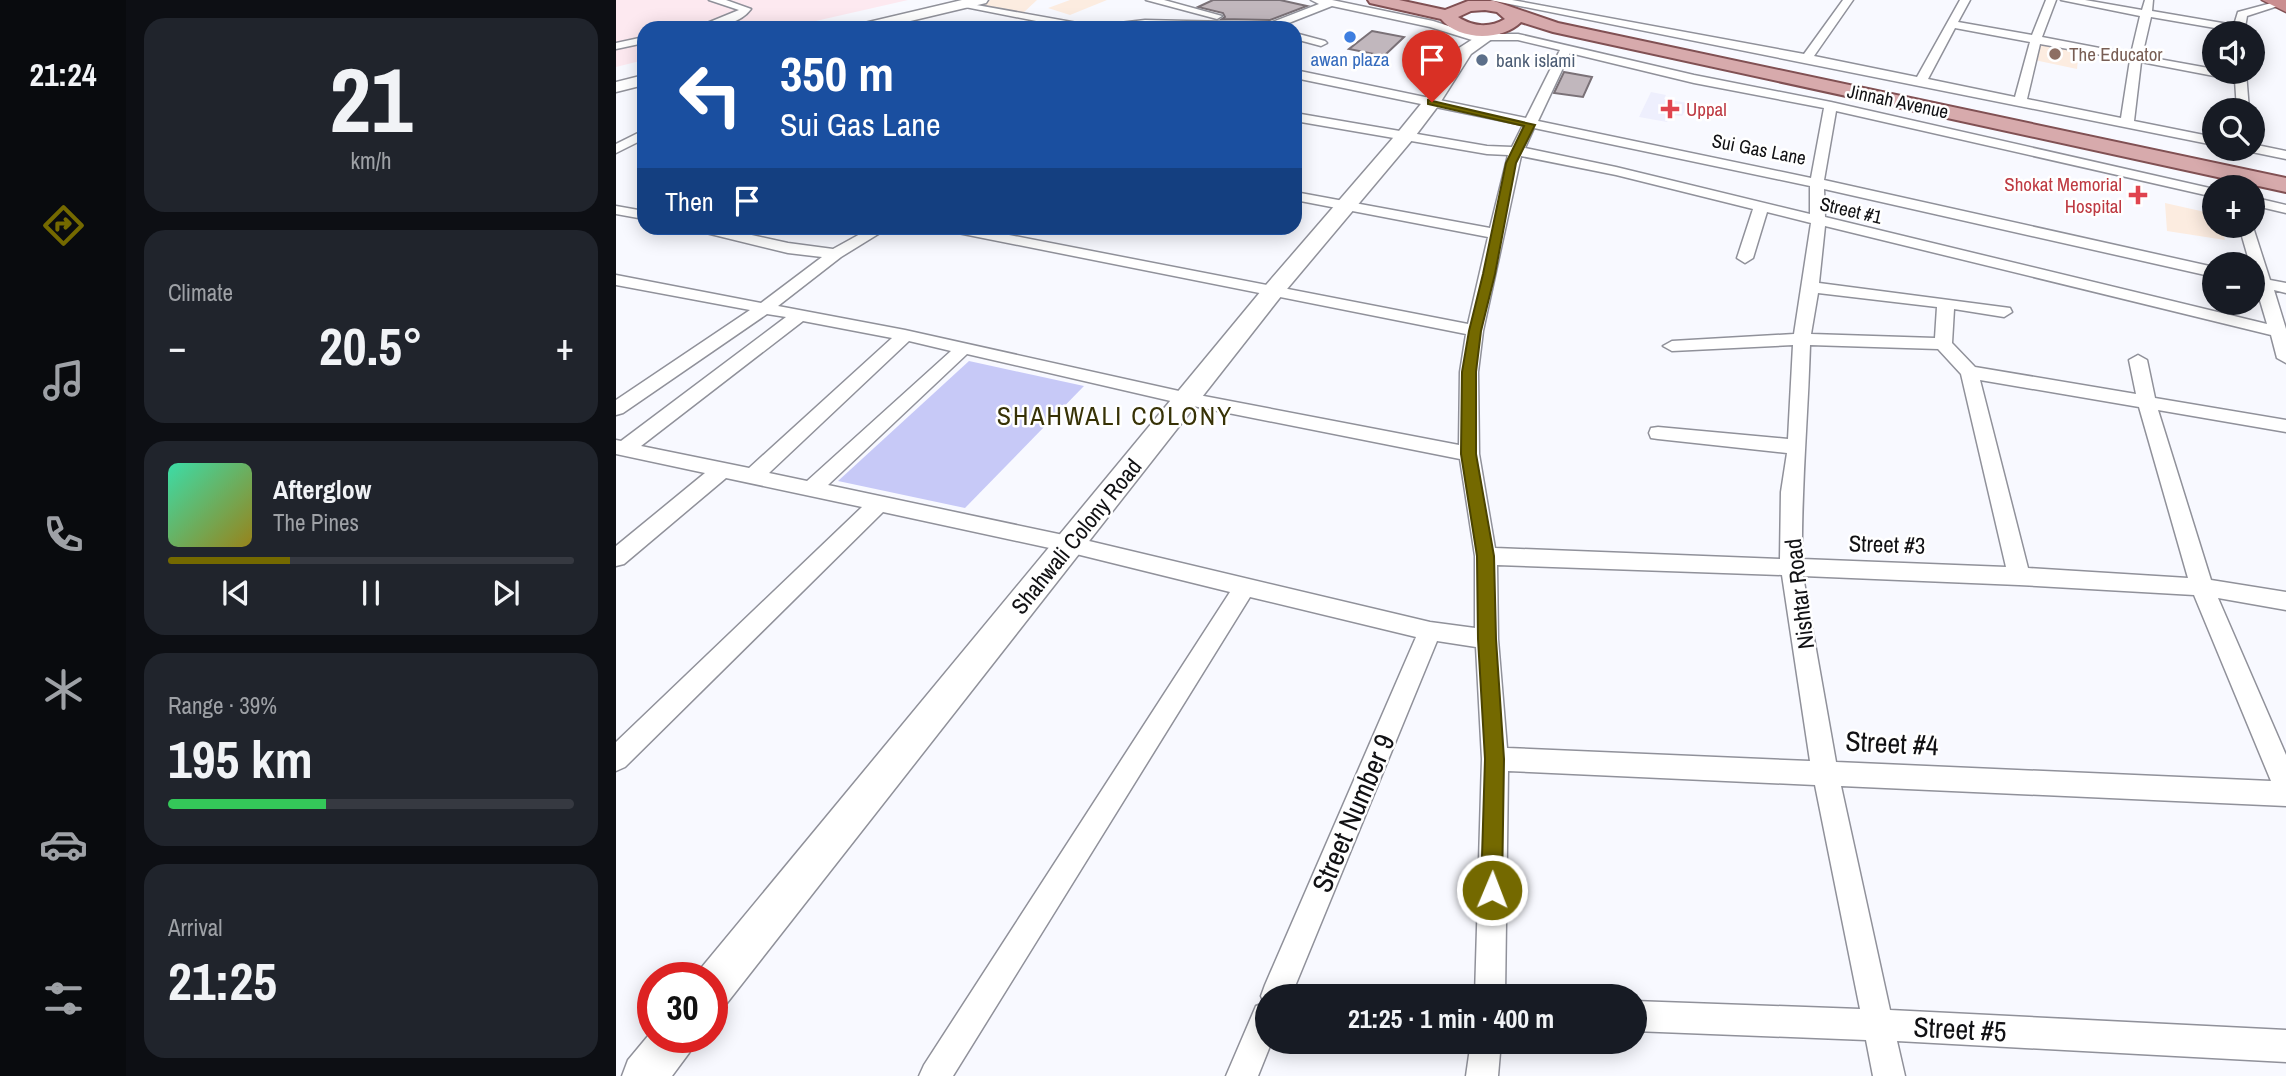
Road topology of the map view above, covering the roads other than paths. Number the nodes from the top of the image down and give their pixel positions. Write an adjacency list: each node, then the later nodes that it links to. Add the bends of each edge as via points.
1 (714, 0): 18 (street, via 746,9)
2 (981, 0): 15 (main road)
3 (1151, 0): 21 (street)
4 (1316, 0): 13 (street)
5 (1376, 0): 16 (main road)
6 (1415, 0): 16 (main road)
7 (1832, 0): 12 (street)
8 (1965, 0): 25 (street)
9 (2051, 0): 28 (street)
10 (2066, 0): 17 (street)
11 (2149, 0): 17 (street)
12 (1848, 1): 33 (street)
13 (1331, 3): 22 (street); 24 (street, via 1433,24)
14 (2279, 3): 23 (street, via 2242,14)
15 (948, 4): 19 (main road); 20 (street)
16 (1459, 10): 24 (main road); 24 (main road); 24 (main road, via 1455,25 1468,29)
17 (2145, 13): 26 (street); 34 (street)
18 (723, 21)
19 (879, 21)
20 (1049, 21)
21 (1236, 21)
22 (1290, 21)
23 (2241, 21)
24 (1489, 22): 32 (street, via 1518,37); 33 (street, via 1573,9); 38 (main road, Jinnah Avenue); 44 (main road, Shahwali Colony Road); 59 (main road, Jinnah Avenue, via 1553,27)
25 (1952, 24): 28 (street); 40 (street)
26 (2202, 24)
27 (1302, 38): 30 (street)
28 (2036, 39): 34 (street); 43 (street)
29 (637, 42): 31 (street)
30 (1321, 43)
31 (616, 46)
32 (1566, 49): 38 (street); 48 (street)
33 (1807, 58): 40 (street)
34 (2136, 58): 35 (street); 47 (street)
35 (2202, 68)
36 (637, 75): 39 (main road)
37 (1302, 75): 44 (street, Sui Gas Lane)
38 (1696, 79): 45 (street); 50 (main road, Jinnah Avenue)
39 (616, 80)
40 (1921, 81): 43 (street)
41 (637, 82): 42 (main road)
42 (616, 87)
43 (2020, 101): 47 (street)
44 (1432, 102): 48 (street, Sui Gas Lane); 49 (main road, Shahwali Colony Road)
45 (1831, 107): 50 (street); 58 (street, Nishtar Road)
46 (1302, 118): 49 (street, Street #1)
47 (2127, 124): 52 (street)
48 (1530, 125): 54 (street); 58 (street, Sui Gas Lane)
49 (1406, 135): 54 (street, Street #1, via 1487,150); 65 (main road, Shahwali Colony Road)
50 (1989, 136): 57 (main road, Jinnah Avenue); 60 (street)
51 (637, 138): 53 (street)
52 (2202, 139)
53 (616, 149)
54 (1518, 150): 66 (street, Street #1); 71 (street, via 1511,163)
55 (2265, 151): 56 (street)
56 (2286, 155)
57 (2202, 178)
58 (1818, 183): 70 (street, Nishtar Road); 77 (street, Sui Gas Lane)
59 (2286, 185)
60 (2202, 189)
61 (2265, 191): 62 (main road)
62 (2286, 196)
63 (1302, 197): 65 (street)
64 (2265, 204): 67 (street)
65 (1345, 206): 71 (street); 82 (main road, Shahwali Colony Road)
66 (1761, 207): 70 (street, Street #1); 76 (street)
67 (2286, 209)
68 (616, 210): 69 (street)
69 (637, 214)
70 (1818, 222): 80 (street, Nishtar Road); 89 (street, Street #1)
71 (1498, 234): 88 (street)
72 (733, 235): 75 (street)
73 (869, 235): 75 (street)
74 (989, 235): 82 (street)
75 (836, 254): 85 (street)
76 (1745, 258)
77 (2202, 269)
78 (616, 280): 85 (street)
79 (2265, 284): 81 (street)
80 (1811, 287): 84 (street); 91 (street, Nishtar Road)
81 (2286, 288)
82 (1274, 290): 88 (street); 98 (main road, Shahwali Colony Road)
83 (2265, 299): 89 (street)
84 (1946, 303): 86 (street); 92 (street)
85 (763, 309): 87 (street); 100 (street)
86 (2004, 312)
87 (800, 315): 90 (street); 104 (street)
88 (1475, 331): 105 (street, via 1469,372)
89 (2281, 333): 95 (street)
90 (905, 335): 94 (street); 107 (street)
91 (1802, 339): 92 (street); 93 (street); 103 (street, Nishtar Road)
92 (1943, 344): 97 (street)
93 (1672, 346)
94 (963, 349): 98 (street); 108 (street)
95 (2286, 358)
96 (2138, 360): 99 (street)
97 (1969, 372): 99 (street); 114 (street)
98 (1188, 399): 105 (street); 110 (main road, Shahwali Colony Road)
99 (2146, 400): 101 (street); 115 (street)
100 (616, 409)
101 (2286, 426)
102 (1658, 433): 103 (street)
103 (1797, 447): 113 (street, Nishtar Road, via 1791,492)
104 (620, 448): 106 (street)
105 (1468, 454): 111 (street)
106 (723, 469): 107 (street); 112 (street)
107 (754, 475): 108 (street)
108 (812, 488): 109 (street)
109 (879, 503): 110 (street); 120 (street)
110 (1068, 544): 116 (street); 125 (main road, Shahwali Colony Road)
111 (1486, 556): 113 (street, Street #3); 119 (street)
112 (616, 558)
113 (1791, 567): 114 (street, Street #3); 122 (street, Nishtar Road)
114 (2019, 576): 115 (street, Street #3)
115 (2202, 587): 117 (street, Street #3); 123 (street)
116 (1244, 588): 118 (street); 135 (street)
117 (2286, 601)
118 (1430, 631): 119 (street); 126 (street, Street Number 9)
119 (1487, 639): 121 (street)
120 (616, 759)
121 (1495, 759): 122 (street, Street #4); 127 (street)
122 (1825, 772): 124 (street, Street #4); 129 (street, Nishtar Road)
123 (2286, 785)
124 (2286, 793)
125 (728, 968)
126 (1281, 984)
127 (1490, 984)
128 (1647, 1016): 129 (street, Street #5)
129 (1878, 1025): 131 (street, Street #5); 138 (street, Nishtar Road)
130 (1255, 1045): 136 (street)
131 (2286, 1046)
132 (662, 1053): 134 (main road)
133 (1485, 1054): 137 (street)
134 (644, 1076)
135 (935, 1076)
136 (1242, 1076)
137 (1482, 1076)
138 (1889, 1076)

